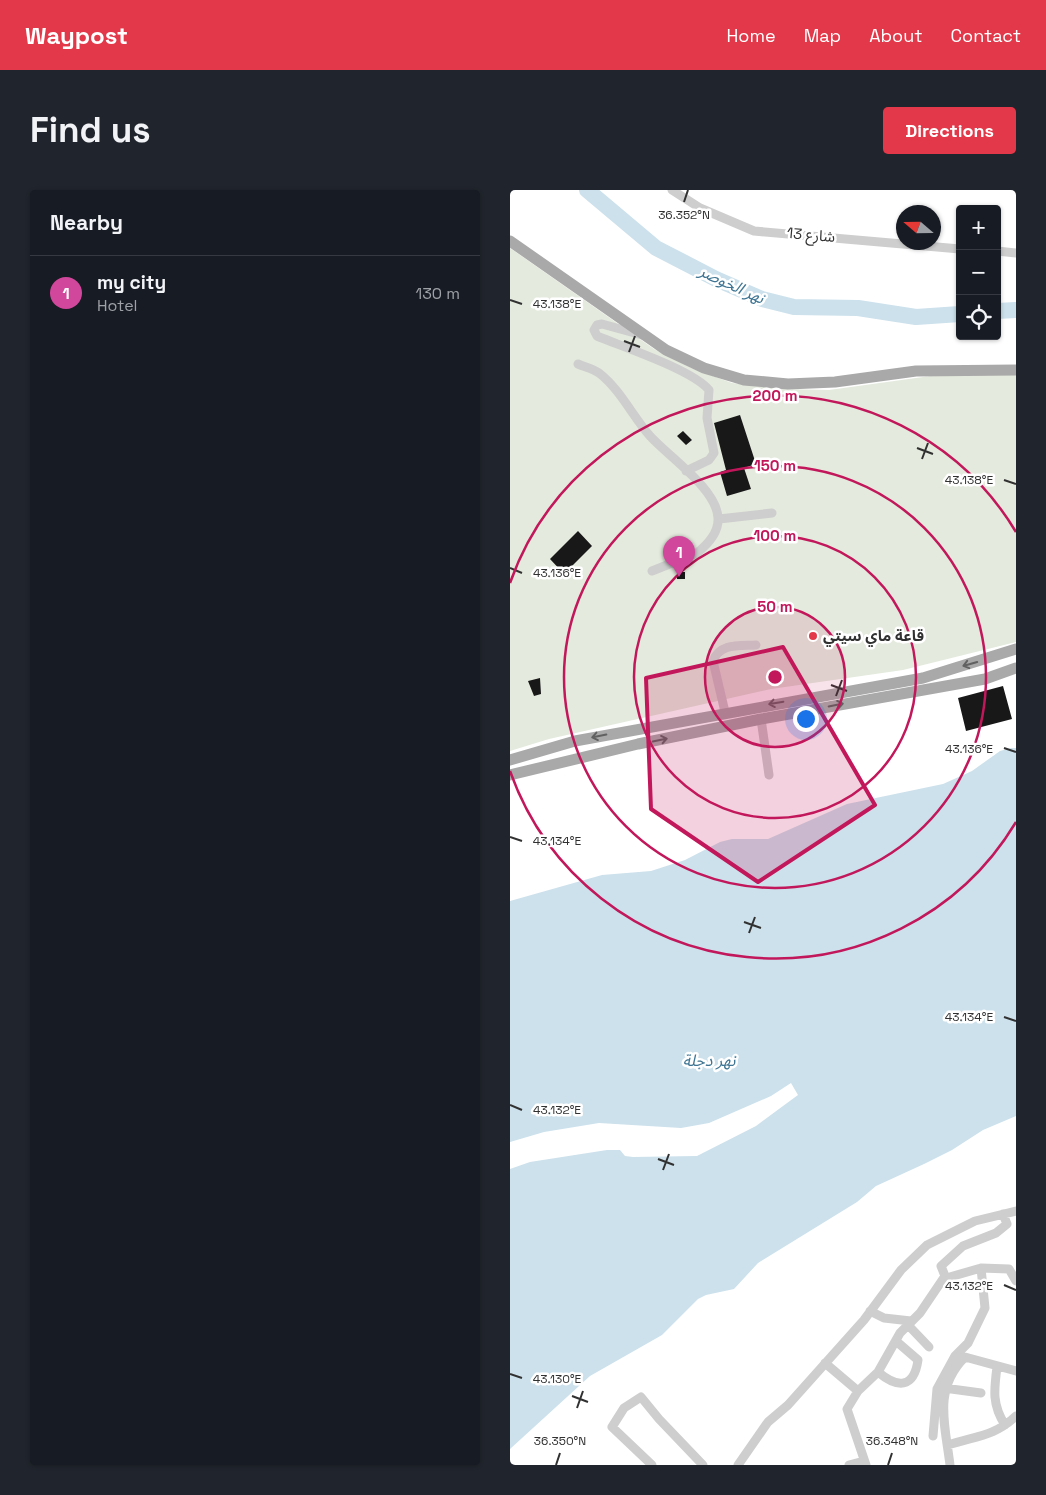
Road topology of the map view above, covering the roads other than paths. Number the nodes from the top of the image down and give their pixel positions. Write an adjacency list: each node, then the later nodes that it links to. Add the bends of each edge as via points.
1 (672, 190): 3 (street, شارع 13, via 700,208 754,231)
2 (510, 241): 6 (main road)
3 (956, 249)
4 (1001, 251): 5 (street)
5 (1016, 253)
6 (644, 335): 8 (main road, via 666,350 704,368 765,383 835,382 923,370); 9 (street, via 602,324 594,330 597,336 685,373 709,390 707,418 714,453 709,460)
7 (578, 364): 9 (street, via 599,373 651,437)
8 (1016, 370)
9 (686, 471): 11 (street, via 712,501)
10 (772, 513): 11 (street)
11 (718, 519): 12 (street, via 713,535 697,553)
12 (652, 571)
13 (756, 645): 16 (street, via 722,648 716,654 713,661)
14 (1016, 649): 16 (main road, one-way to 16, via 924,678)
15 (1016, 668): 17 (main road, one-way to 15, via 985,680)
16 (725, 712): 18 (main road)
17 (761, 719): 19 (main road, one-way to 17); 22 (street)
18 (634, 730): 19 (main road); 20 (main road, one-way to 20, via 575,741)
19 (638, 744): 21 (main road)
20 (510, 760)
21 (510, 775)
22 (769, 775)
23 (1016, 1211): 24 (street)
24 (1003, 1214): 27 (street, via 1007,1224 996,1234 963,1246 948,1258 941,1266); 29 (street, via 975,1221 927,1245 901,1270)
25 (981, 1268): 26 (street); 27 (street); 42 (street, via 985,1308 968,1342 937,1390)
26 (1013, 1269): 28 (street)
27 (943, 1279): 30 (street, via 920,1313)
28 (1016, 1281)
29 (870, 1312): 30 (street); 33 (street)
30 (909, 1323): 31 (street); 32 (street)
31 (896, 1341): 36 (street); 36 (street, via 918,1360 917,1370 910,1380 897,1384)
32 (930, 1347)
33 (825, 1364): 38 (street); 47 (street, via 768,1422)
34 (996, 1367): 35 (street); 37 (street, via 964,1357 952,1370); 41 (street, via 993,1398 996,1411)
35 (1016, 1371)
36 (878, 1372): 38 (street)
37 (944, 1388): 39 (street); 43 (street)
38 (858, 1391): 44 (street, via 847,1409)
39 (981, 1393)
40 (1016, 1416): 41 (street)
41 (1005, 1425): 43 (street, via 986,1436)
42 (933, 1436)
43 (948, 1445): 49 (street)
44 (865, 1463): 48 (street)
45 (652, 1465): 46 (street, via 612,1427 624,1408 641,1397)
46 (703, 1465)
47 (738, 1465)
48 (849, 1465)
49 (950, 1465)

